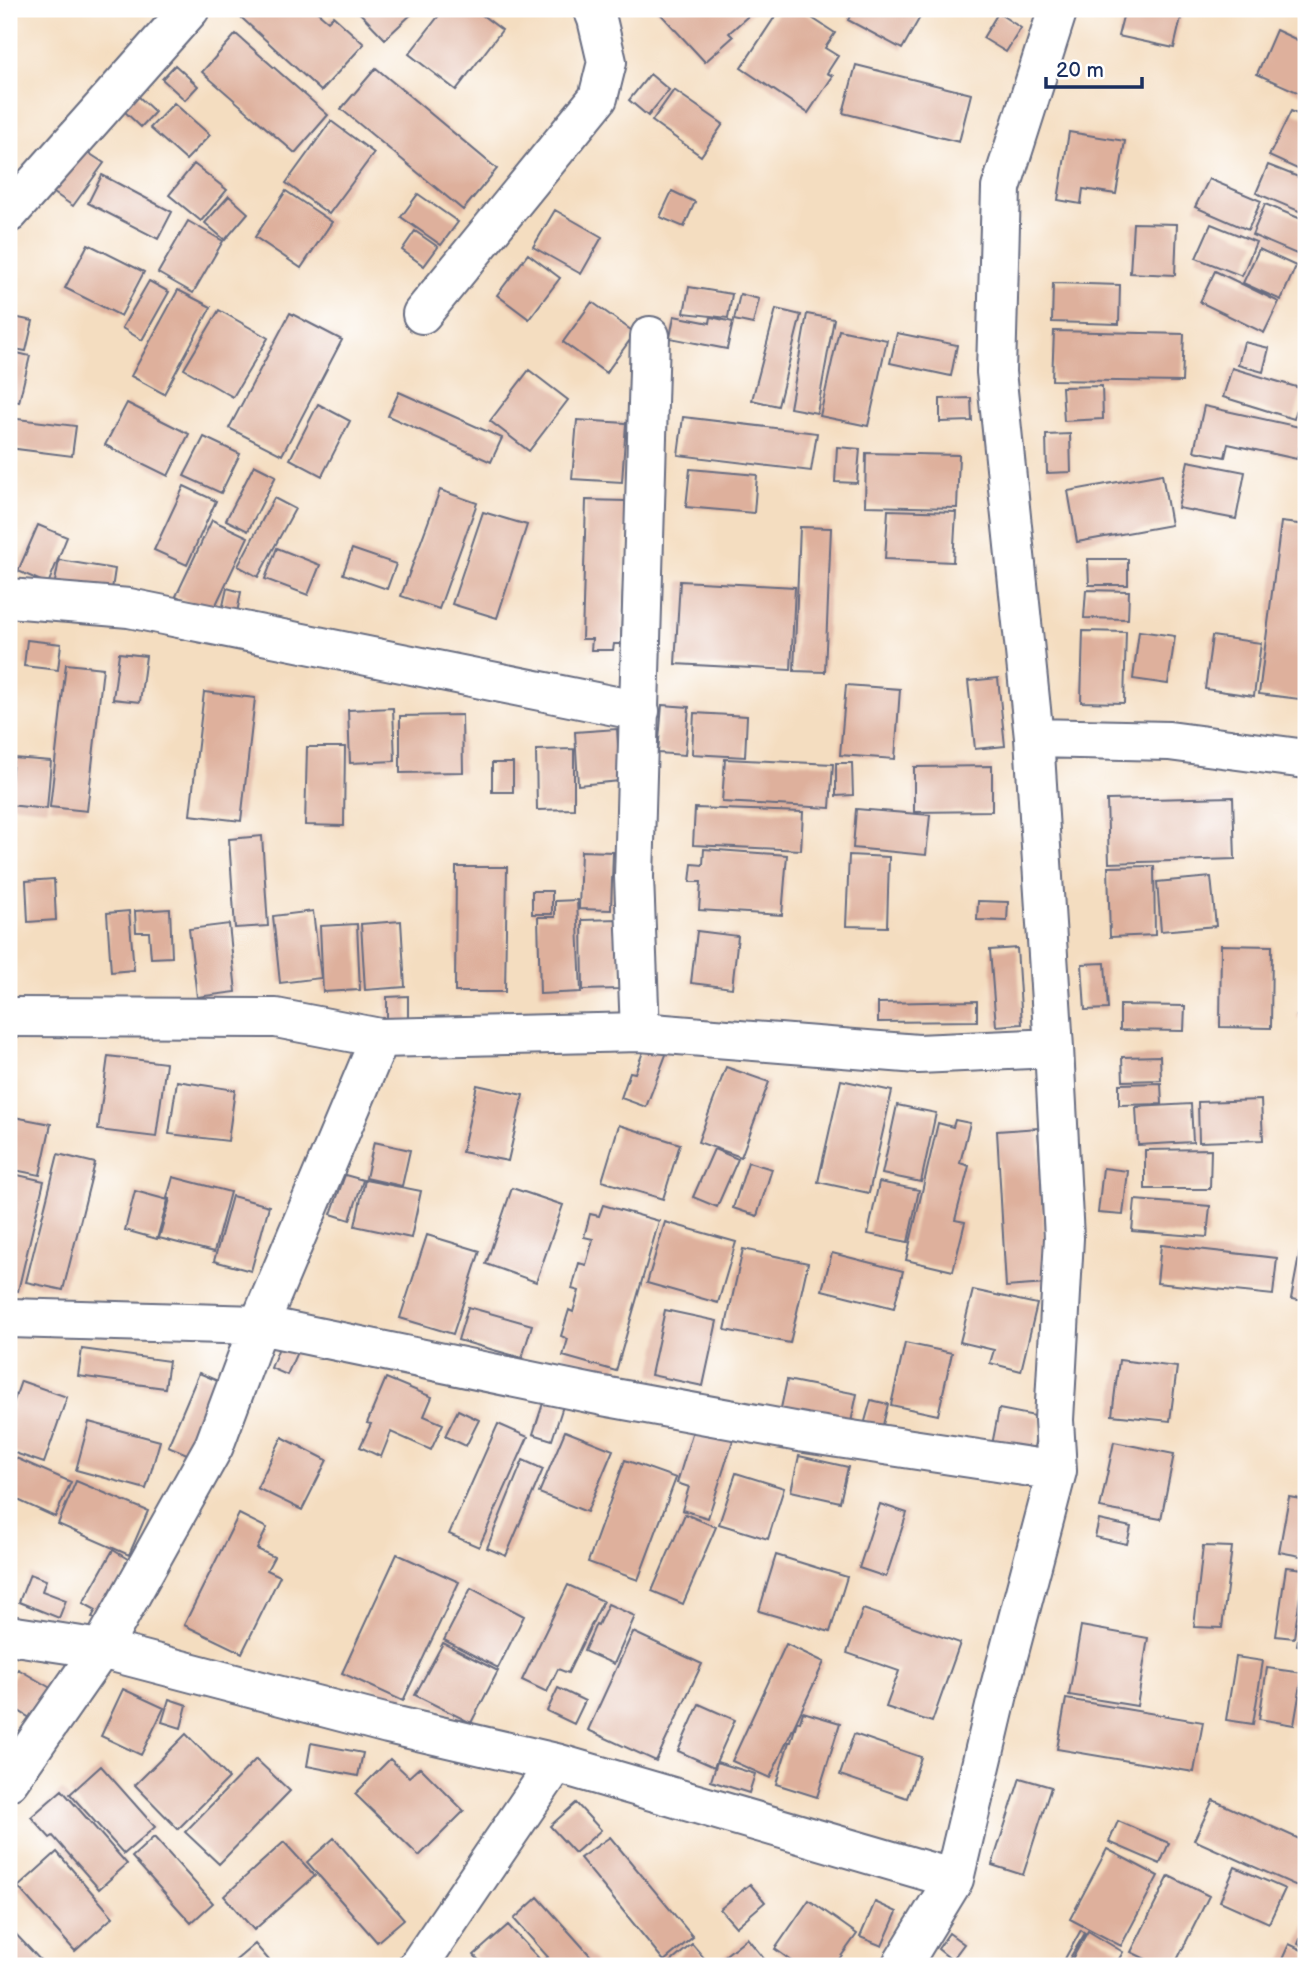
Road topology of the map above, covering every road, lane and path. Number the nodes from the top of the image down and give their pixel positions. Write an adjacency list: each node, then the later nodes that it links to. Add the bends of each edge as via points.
1 (190, 9): 4 (street)
2 (593, 9): 5 (street, via 607,62 598,98)
3 (1058, 9): 9 (street, via 1001,188 996,372)
4 (9, 213)
5 (422, 314)
6 (650, 336): 8 (street)
7 (9, 598): 8 (street, via 129,608)
8 (640, 711): 12 (street, via 634,877)
9 (1034, 738): 10 (street, via 1169,740); 14 (street)
10 (1306, 758)
11 (9, 1017): 13 (street, via 276,1018)
12 (640, 1032): 13 (street); 14 (street, via 918,1054)
13 (380, 1038): 16 (street)
14 (1054, 1048): 17 (street, via 1064,1238 1054,1420)
15 (9, 1318): 16 (street)
16 (259, 1325): 17 (street, via 804,1433); 19 (street, via 214,1446)
17 (1057, 1471): 22 (street)
18 (9, 1635): 19 (street)
19 (101, 1649): 20 (street); 21 (street)
20 (556, 1763): 22 (street); 23 (street)
21 (9, 1781)
22 (954, 1879): 24 (street)
23 (418, 1966)
24 (901, 1966)

